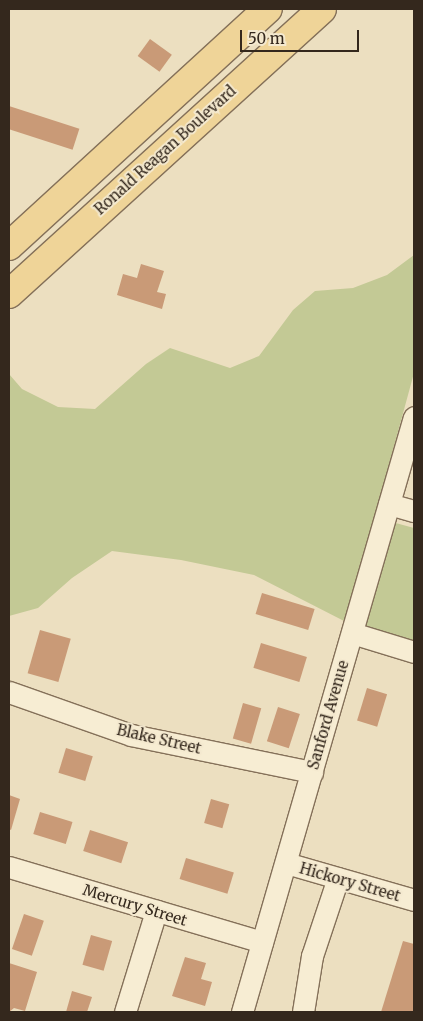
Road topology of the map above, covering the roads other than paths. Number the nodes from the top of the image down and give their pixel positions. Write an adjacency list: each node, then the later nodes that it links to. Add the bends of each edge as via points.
1 (268, 9): 3 (main road)
2 (322, 9): 4 (main road, Ronald Reagan Boulevard)
3 (9, 246)
4 (9, 294)
5 (414, 417): 6 (street, Sanford Avenue)
6 (389, 504): 7 (street); 8 (street, Sanford Avenue)
7 (414, 511)
8 (352, 633): 9 (street); 11 (street, Sanford Avenue)
9 (414, 652)
10 (9, 692): 11 (street, Blake Street, via 131,735)
11 (312, 772): 12 (street, Sanford Avenue)
12 (286, 863): 14 (street, Hickory Street); 17 (street, Sanford Avenue)
13 (9, 867): 16 (street, Mercury Street)
14 (338, 878): 15 (street, Hickory Street); 20 (street, via 312,956)
15 (414, 900)
16 (156, 911): 17 (street, Mercury Street); 18 (street)
17 (262, 942): 19 (street, Sanford Avenue)
18 (125, 1012)
19 (242, 1012)
20 (303, 1012)

